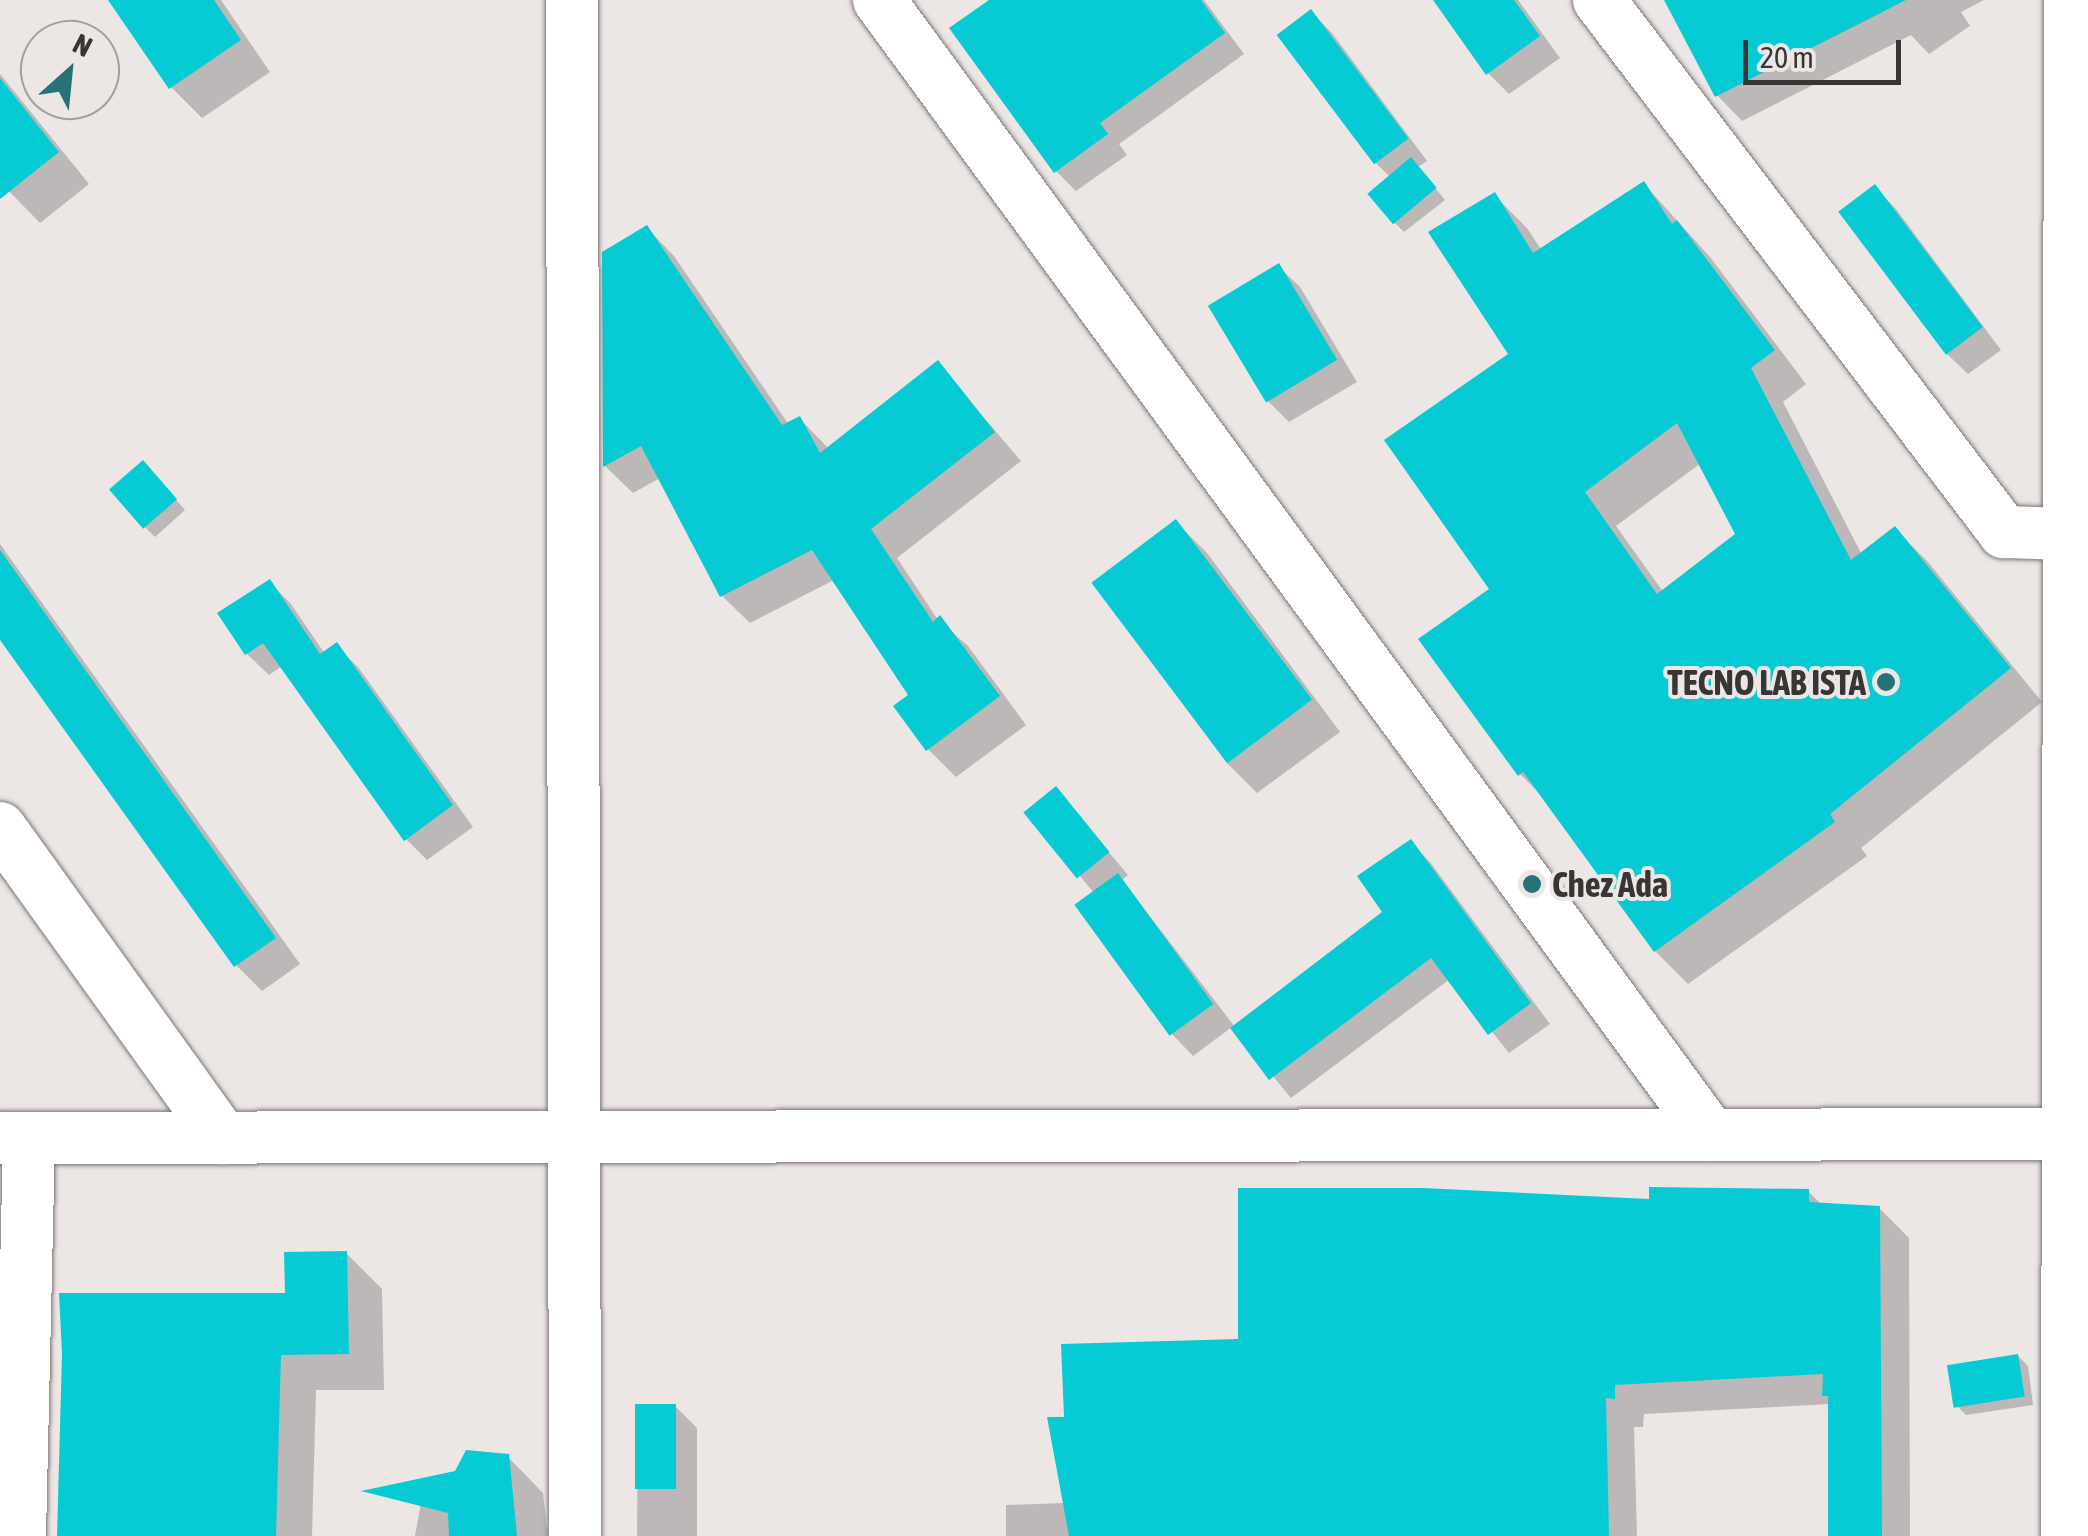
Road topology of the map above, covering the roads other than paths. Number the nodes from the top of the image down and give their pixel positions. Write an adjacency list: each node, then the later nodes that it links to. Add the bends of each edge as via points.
1 (880, 0): 8 (street)
2 (1599, 0): 5 (street, via 2004,532)
3 (2070, 0): 5 (street)
4 (579, 5): 11 (street)
5 (2078, 534): 7 (street)
6 (0, 828): 10 (street)
7 (2078, 1134): 8 (street); 14 (street)
8 (1711, 1135): 11 (street)
9 (14, 1138): 10 (street); 12 (street)
10 (224, 1138): 11 (street)
11 (575, 1138): 13 (street)
12 (20, 1536)
13 (575, 1536)
14 (2066, 1536)

